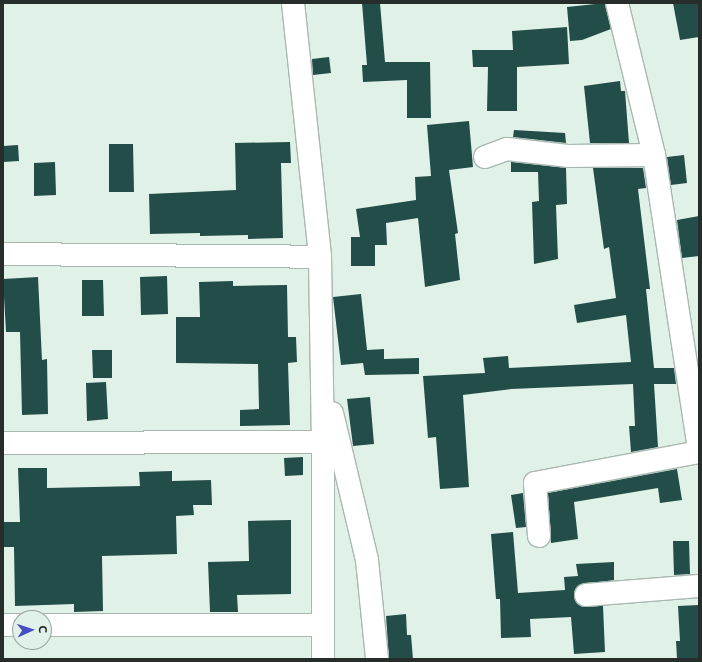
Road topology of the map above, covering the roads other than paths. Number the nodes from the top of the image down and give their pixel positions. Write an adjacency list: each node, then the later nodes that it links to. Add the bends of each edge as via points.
1 (292, 3): 6 (street)
2 (617, 3): 3 (street)
3 (654, 155): 4 (street, via 568,156 507,149); 10 (street)
4 (485, 157)
5 (3, 254): 6 (street)
6 (320, 257): 7 (street)
7 (322, 369): 8 (street); 18 (street, via 367,560)
8 (323, 442): 9 (street); 16 (street)
9 (3, 443)
10 (699, 449)
11 (699, 452): 12 (street, via 535,483)
12 (539, 536)
13 (699, 586): 14 (street)
14 (586, 595)
15 (52, 625): 16 (street)
16 (322, 625): 17 (street)
17 (322, 659)
18 (378, 659)

